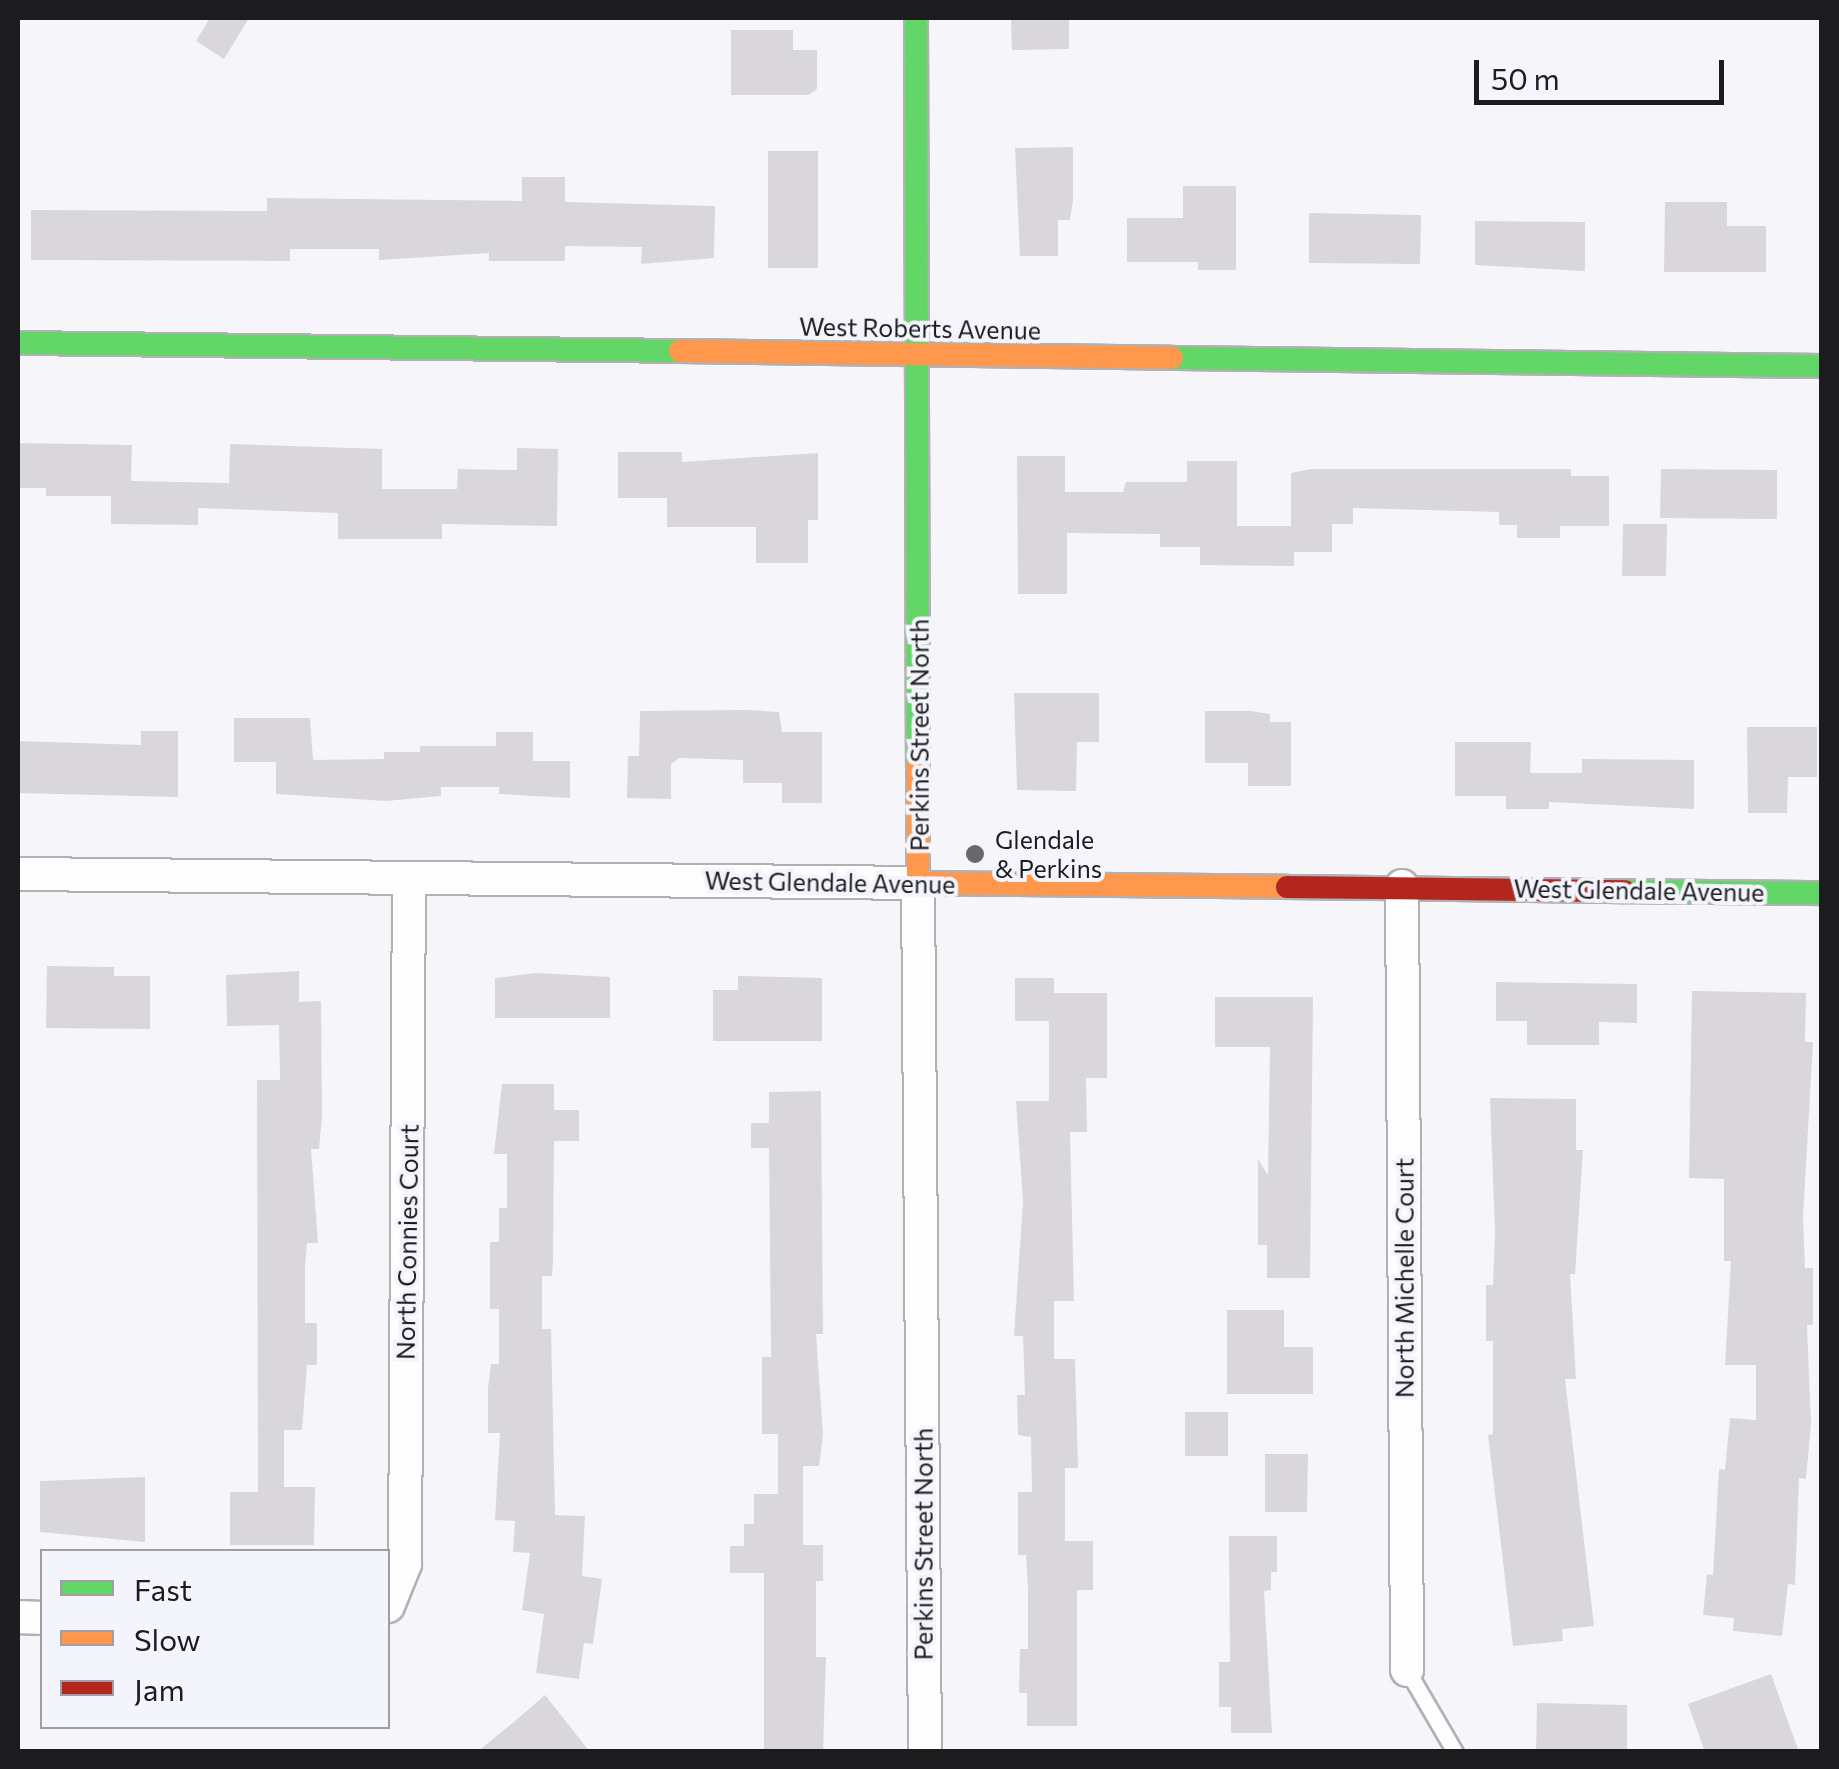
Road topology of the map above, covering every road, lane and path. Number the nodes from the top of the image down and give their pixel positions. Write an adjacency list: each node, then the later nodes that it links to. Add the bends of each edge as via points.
1 (916, 18): 3 (street, Perkins Street North)
2 (18, 343): 3 (street, West Roberts Avenue)
3 (919, 354): 4 (street, West Roberts Avenue); 7 (street, Perkins Street North)
4 (1822, 366)
5 (18, 874): 6 (street, West Glendale Avenue)
6 (409, 878): 7 (street, West Glendale Avenue); 10 (street, North Connies Court, via 405,1564)
7 (918, 883): 8 (street, West Glendale Avenue); 12 (street, Perkins Street North)
8 (1402, 886): 9 (street, West Glendale Avenue); 11 (street, North Michelle Court)
9 (1822, 893)
10 (390, 1605)
11 (1408, 1670): 13 (lane)
12 (925, 1752)
13 (1456, 1752)

